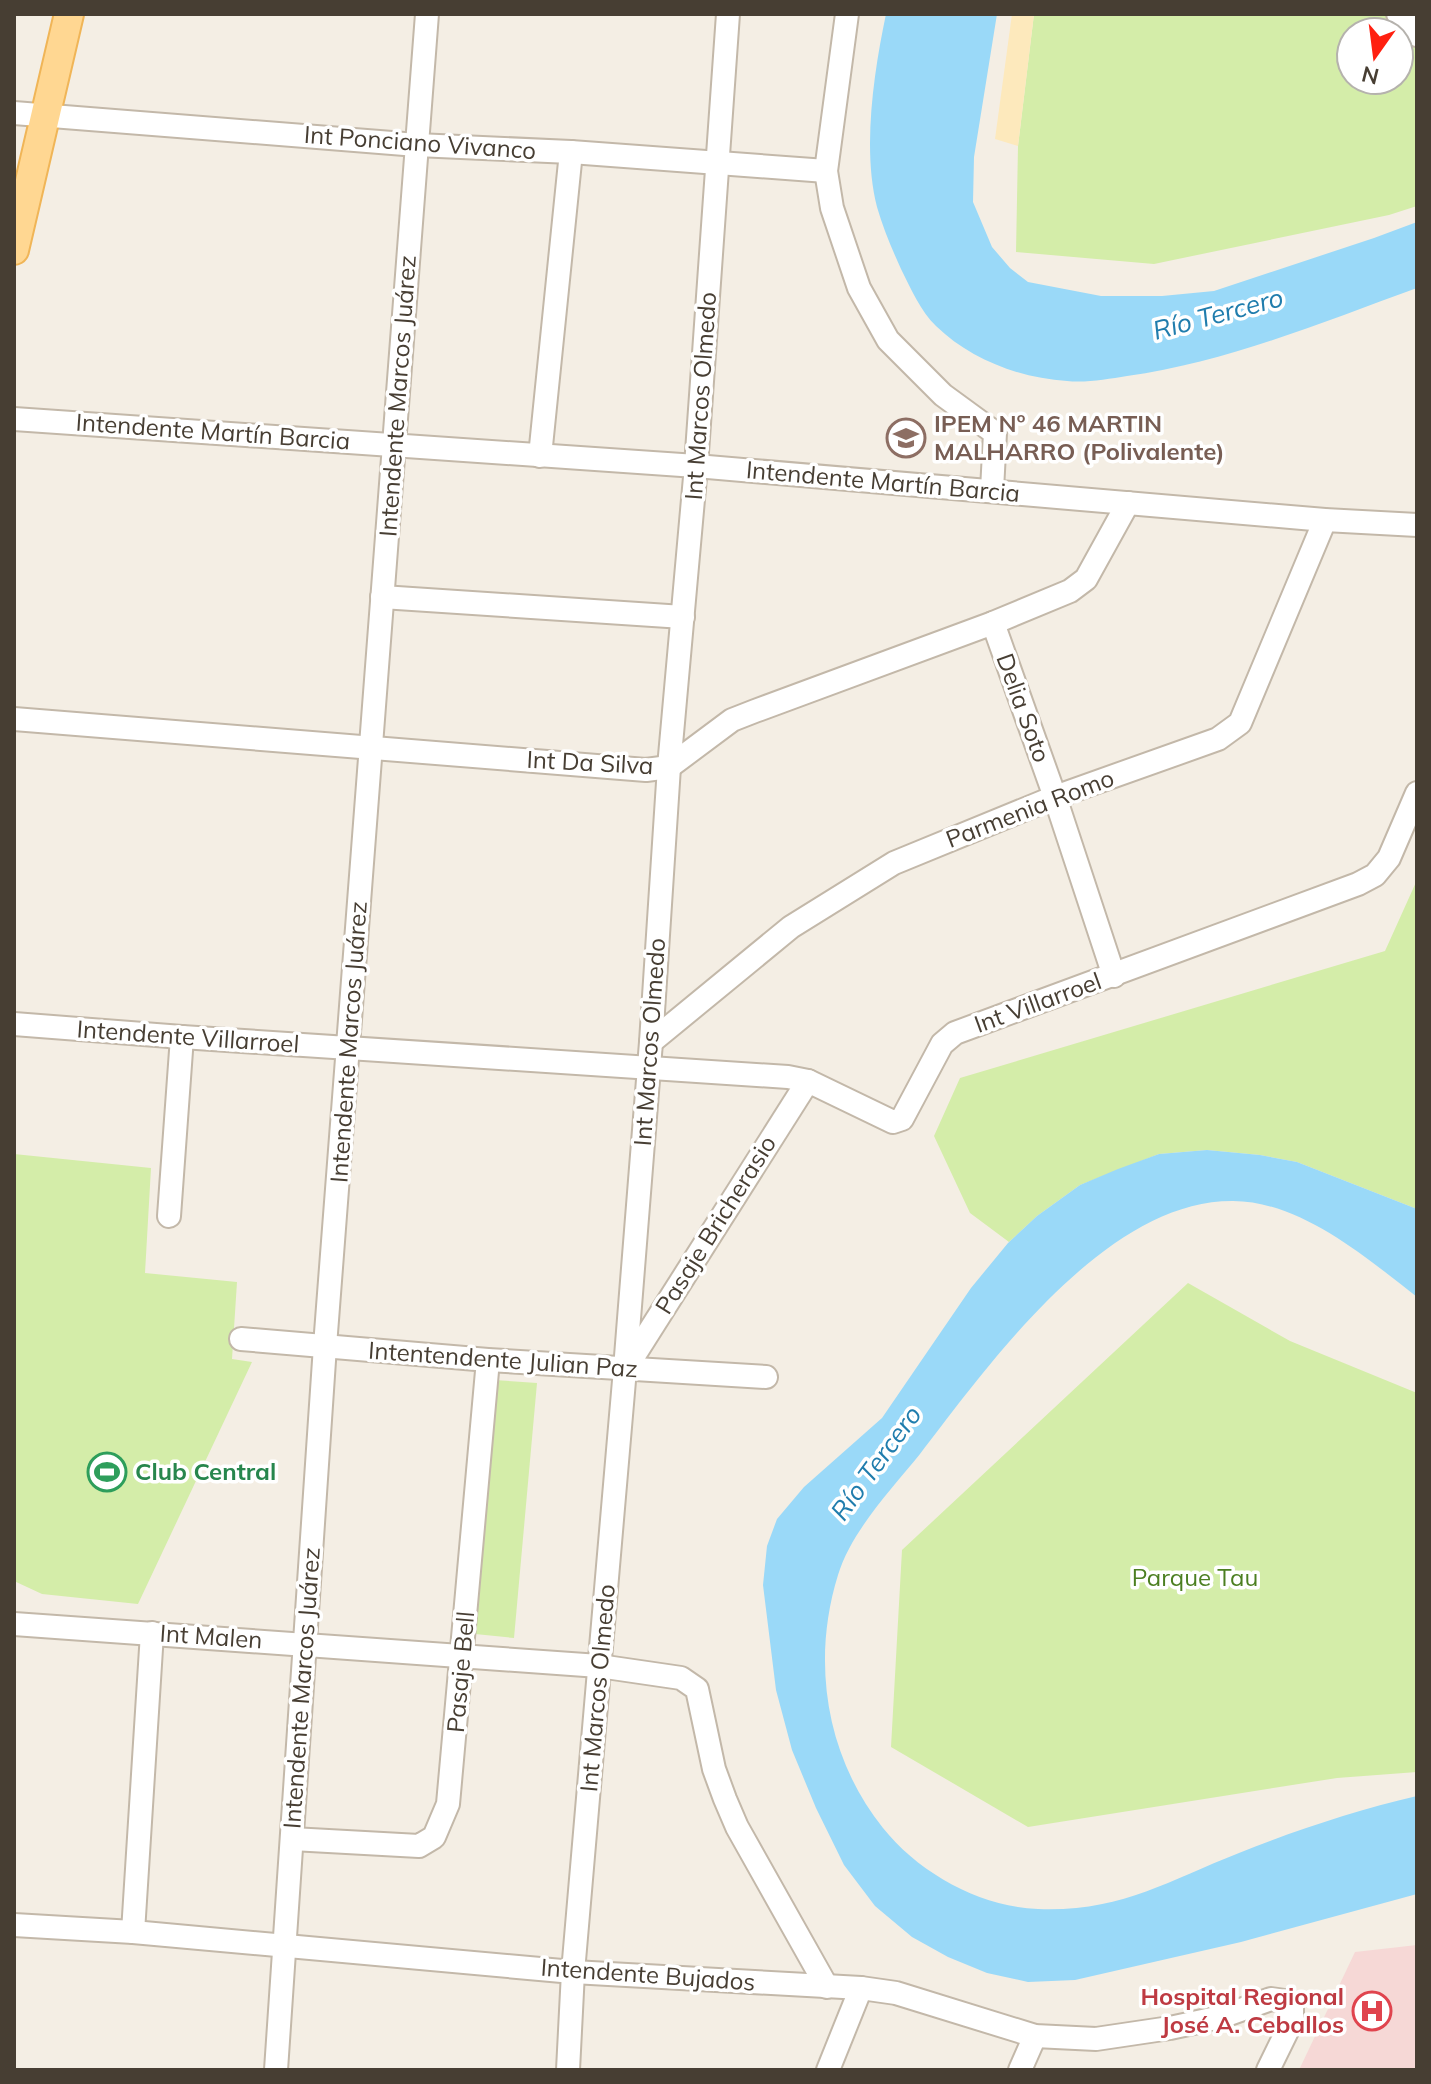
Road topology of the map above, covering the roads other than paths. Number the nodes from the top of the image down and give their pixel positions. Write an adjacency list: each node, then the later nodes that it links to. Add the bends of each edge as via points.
1 (69, 14): 8 (main road)
2 (427, 14): 9 (street, Intendente Marcos Juárez)
3 (728, 14): 11 (street, Int Marcos Olmedo)
4 (847, 14): 12 (street)
5 (1398, 14): 6 (street)
6 (1417, 35)
7 (14, 113): 8 (street, Int Ponciano Vivanco)
8 (48, 115): 9 (street, Int Ponciano Vivanco); 13 (main road)
9 (417, 145): 10 (street, Int Ponciano Vivanco); 15 (street, Intendente Marcos Juárez)
10 (571, 152): 11 (street, Int Ponciano Vivanco); 16 (street)
11 (718, 163): 12 (street, Int Ponciano Vivanco); 17 (street, Int Marcos Olmedo)
12 (826, 171): 18 (street, via 832,208 859,288 888,340 943,395 995,433)
13 (14, 250)
14 (14, 419): 15 (street, Intendente Martín Barcia)
15 (393, 443): 16 (street, Intendente Martín Barcia); 22 (street, Intendente Marcos Juárez)
16 (540, 456): 17 (street, Intendente Martín Barcia)
17 (696, 466): 18 (street, Intendente Martín Barcia); 23 (street, Int Marcos Olmedo)
18 (992, 490): 19 (street, Intendente Martín Barcia)
19 (1128, 503): 20 (street, Intendente Martín Barcia); 24 (street, Int Da Silva, via 1086,579 1070,591)
20 (1325, 520): 21 (street, Intendente Martín Barcia); 29 (street, Parmenia Romo, via 1240,723 1218,739)
21 (1417, 525)
22 (382, 597): 23 (street); 26 (street, Intendente Marcos Juárez)
23 (683, 617): 27 (street, Int Marcos Olmedo)
24 (993, 623): 27 (street, Int Da Silva, via 732,720); 29 (street, Delia Soto)
25 (14, 719): 26 (street, Int Da Silva)
26 (371, 747): 27 (street, Int Da Silva, via 646,770); 34 (street, Intendente Marcos Juárez)
27 (669, 767): 33 (street, Int Marcos Olmedo)
28 (1417, 793): 30 (street, Int Villarroel, via 1389,858 1375,875)
29 (1055, 797): 30 (street, Delia Soto); 33 (street, Parmenia Romo, via 894,863 791,927)
30 (1114, 976): 36 (street, Int Villarroel, via 955,1033 942,1044 902,1119 893,1122)
31 (14, 1024): 32 (street, Intendente Villarroel)
32 (182, 1037): 34 (street, Intendente Villarroel); 37 (street)
33 (651, 1042): 35 (street, Int Marcos Olmedo)
34 (349, 1048): 35 (street, Intendente Villarroel); 39 (street, Intendente Marcos Juárez)
35 (649, 1068): 36 (street, Int Villarroel); 41 (street, Int Marcos Olmedo)
36 (808, 1081): 41 (street, Pasaje Bricherasio)
37 (169, 1216)
38 (241, 1339): 39 (street, Intentendente Julian Paz)
39 (325, 1346): 40 (street, Intentendente Julian Paz); 45 (street, Intendente Marcos Juárez)
40 (488, 1360): 41 (street, Intentendente Julian Paz); 46 (street, Pasaje Bell)
41 (625, 1369): 42 (street, Intentendente Julian Paz); 47 (street, Int Marcos Olmedo)
42 (766, 1377)
43 (14, 1625): 44 (street, Int Malen)
44 (152, 1633): 45 (street, Int Malen); 50 (street)
45 (304, 1644): 46 (street, Int Malen); 48 (street, Intendente Marcos Juárez)
46 (462, 1656): 47 (street, Int Malen); 48 (street, Pasaje Bell, via 451,1790 434,1837 419,1846)
47 (599, 1666): 52 (street, Int Marcos Olmedo); 53 (street, Int Malen, via 681,1678 697,1689 714,1769 737,1827)
48 (292, 1839): 51 (street, Intendente Marcos Juárez)
49 (14, 1925): 50 (street, Intendente Bujados)
50 (133, 1932): 51 (street, Intendente Bujados)
51 (284, 1946): 52 (street, Intendente Bujados); 56 (street, Intendente Marcos Juárez)
52 (573, 1972): 53 (street, Intendente Bujados); 57 (street, Int Marcos Olmedo)
53 (827, 1987): 54 (street, Intendente Bujados)
54 (861, 1988): 55 (street, Intendente Bujados, via 896,1993); 58 (street)
55 (1035, 2036): 59 (street); 60 (street, Intendente Bujados, via 1096,2039 1221,2017 1271,1999 1285,2001 1292,2008 1292,2021)
56 (276, 2070)
57 (568, 2070)
58 (828, 2070)
59 (1020, 2070)
60 (1268, 2070)

